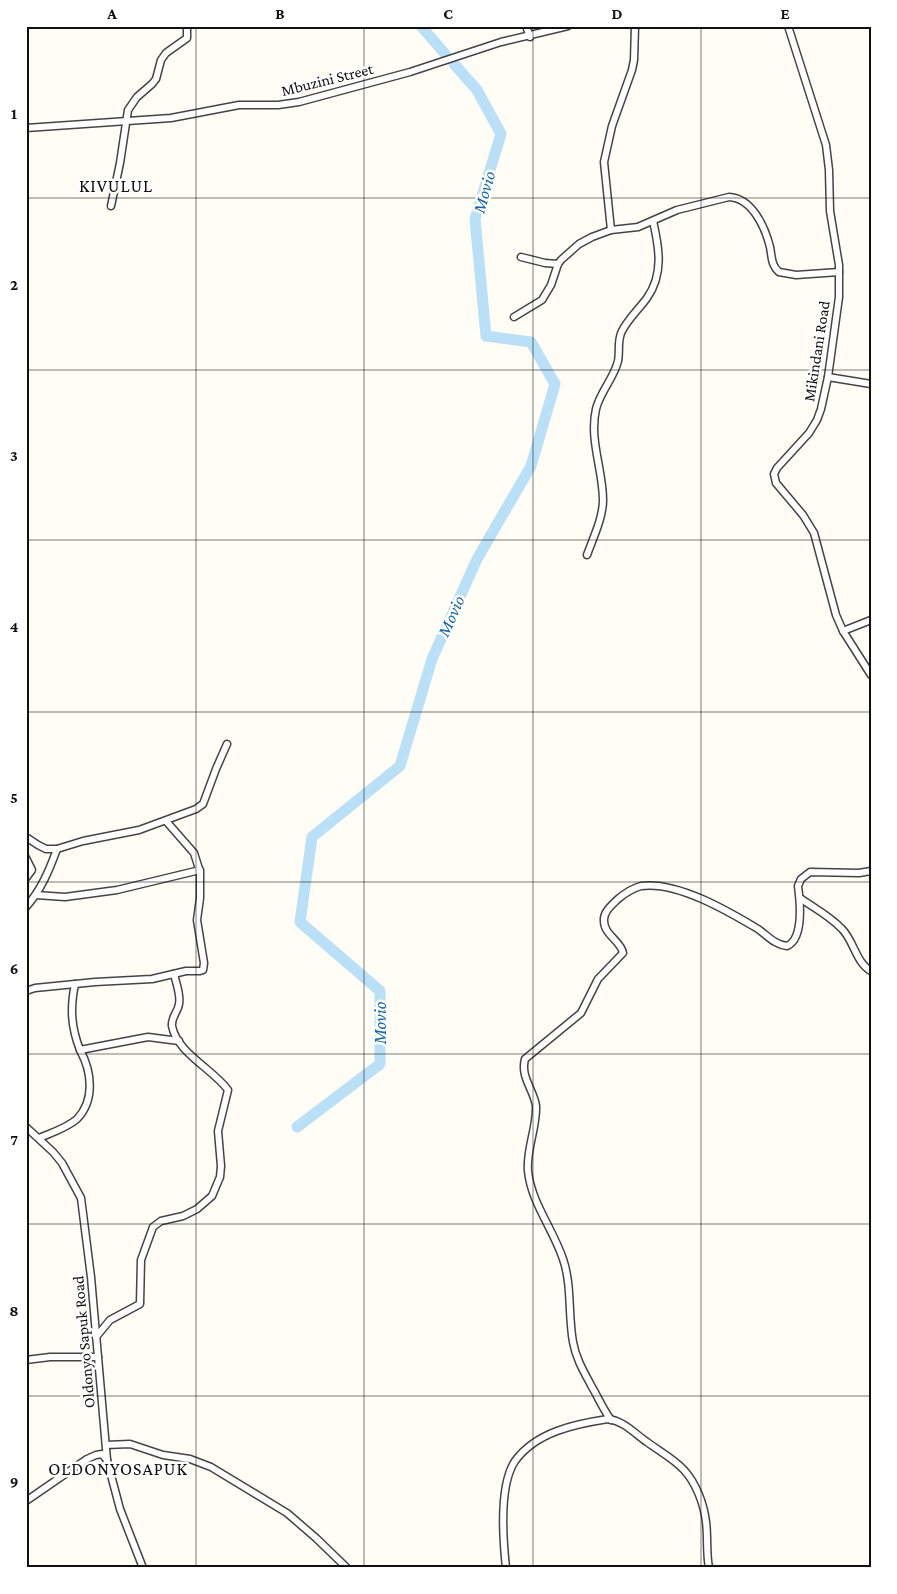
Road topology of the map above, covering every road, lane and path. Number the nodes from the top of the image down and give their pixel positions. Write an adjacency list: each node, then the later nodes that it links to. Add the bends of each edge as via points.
1 (187, 26): 7 (street, via 188,38 166,53 156,79 132,103)
2 (526, 26): 6 (street)
3 (568, 26): 6 (street, Mbuzini Street)
4 (635, 26): 11 (street, via 632,70 612,126 604,162)
5 (788, 26): 14 (street, Mikindani Road, via 826,145 830,211)
6 (530, 36): 7 (street, Mbuzini Street, via 299,102 239,105 171,118)
7 (126, 121): 8 (street, Mbuzini Street); 9 (street)
8 (26, 128)
9 (111, 206)
10 (653, 221): 11 (street, via 638,227); 14 (street, via 690,206 736,197 761,222 772,263 779,272 796,275); 18 (street, via 660,259 658,276 649,296 622,331 616,368 596,411 594,443 603,507)
11 (611, 230): 13 (street, via 579,244)
12 (521, 257): 13 (street)
13 (558, 264): 15 (street, via 546,295)
14 (839, 272): 16 (street, Mikindani Road, via 839,297)
15 (514, 316)
16 (828, 377): 17 (street); 20 (street, Mikindani Road, via 817,420 774,474 776,483 804,515 814,533)
17 (871, 384)
18 (587, 555)
19 (871, 620): 20 (street)
20 (843, 631): 21 (street, Mikindani Road)
21 (871, 675)
22 (227, 744): 23 (street, via 203,804)
23 (166, 821): 25 (street); 27 (street, via 191,849)
24 (26, 837): 25 (street, via 38,846)
25 (57, 849): 30 (street)
26 (26, 858): 29 (street, via 32,870)
27 (200, 870): 30 (street, via 117,890 65,897); 34 (street, via 196,920 204,968)
28 (871, 871): 31 (street, via 810,872 798,886)
29 (26, 878)
30 (36, 895): 32 (street)
31 (800, 898): 33 (street, via 843,930 859,959); 44 (street, via 798,930 793,942 787,946 777,944 734,915 683,891 650,886 633,889 620,897 605,914 606,930 623,953 598,979 581,1013 525,1059 524,1071 536,1113 528,1158 531,1186 566,1266 576,1356)
32 (26, 907)
33 (871, 971)
34 (174, 974): 35 (street, via 152,979); 37 (street, via 180,1005 172,1018 172,1025)
35 (75, 984): 36 (street); 38 (street, via 72,1025)
36 (26, 991)
37 (179, 1041): 38 (street, via 148,1037); 41 (street, via 228,1090 218,1131 220,1177 212,1196 197,1209 153,1227 141,1260 140,1304 110,1320)
38 (80, 1050): 40 (street, via 85,1058 91,1087 85,1107 70,1124)
39 (26, 1127): 40 (street, Oldonyo Sapuk Road)
40 (39, 1138): 41 (street, Oldonyo Sapuk Road, via 62,1163 82,1198)
41 (96, 1337): 42 (street, Oldonyo Sapuk Road)
42 (98, 1357): 43 (street); 45 (street, Oldonyo Sapuk Road)
43 (26, 1360)
44 (611, 1420): 50 (street, via 560,1429 536,1442 514,1463 507,1483 503,1524); 51 (street, via 627,1426 683,1468 691,1480 704,1510)
45 (106, 1445): 46 (street, Oldonyo Sapuk Road); 49 (street, via 130,1444 211,1467 287,1513)
46 (107, 1460): 47 (street, via 102,1454 87,1459); 48 (street, Oldonyo Sapuk Road, via 120,1509)
47 (26, 1500)
48 (143, 1568)
49 (347, 1568)
50 (506, 1568)
51 (708, 1568)

